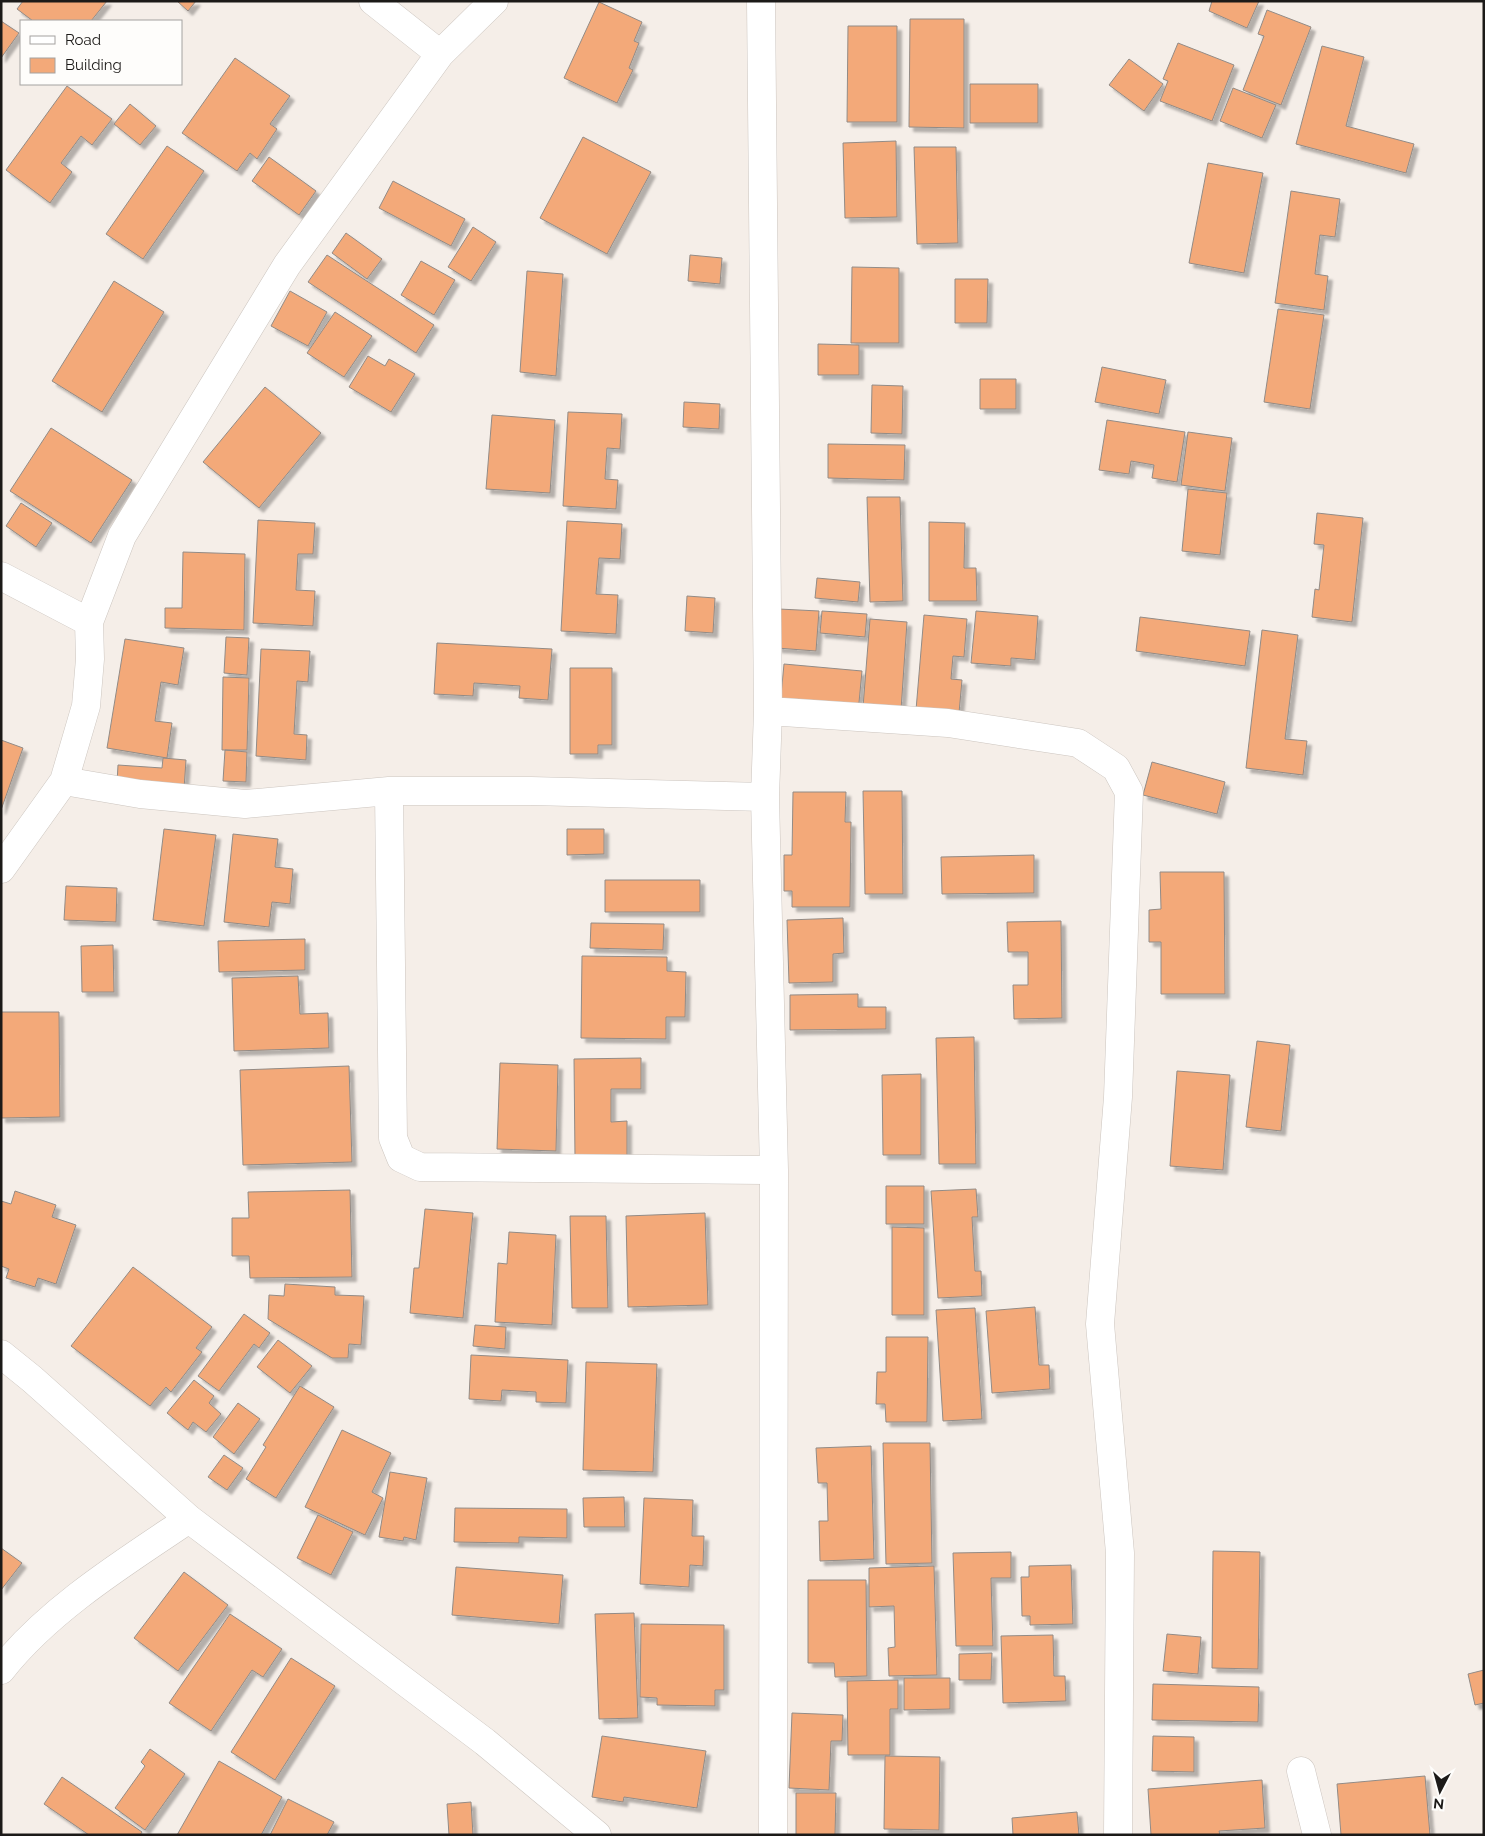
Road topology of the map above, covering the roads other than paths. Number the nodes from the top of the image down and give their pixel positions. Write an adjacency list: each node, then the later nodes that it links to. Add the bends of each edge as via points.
1 (373, 1): 4 (street)
2 (494, 1): 4 (street)
3 (761, 1): 7 (street)
4 (440, 54): 6 (street, via 287,265 122,536)
5 (1, 576): 6 (street)
6 (88, 622): 8 (street, via 90,659 86,706)
7 (768, 711): 10 (street); 19 (street, via 948,724 1078,743 1116,768 1129,792 1118,1097 1100,1324 1120,1553)
8 (64, 781): 9 (street, via 140,794 245,804); 11 (street)
9 (389, 791): 10 (street); 12 (street, via 393,1138 401,1158 420,1167)
10 (765, 797): 12 (street)
11 (1, 869)
12 (774, 1170): 18 (street)
13 (1, 1354): 14 (street)
14 (189, 1519): 15 (street, via 103,1577 50,1620); 17 (street, via 485,1742)
15 (1, 1670)
16 (1300, 1771): 20 (street)
17 (597, 1835)
18 (773, 1835)
19 (1118, 1835)
20 (1316, 1835)

